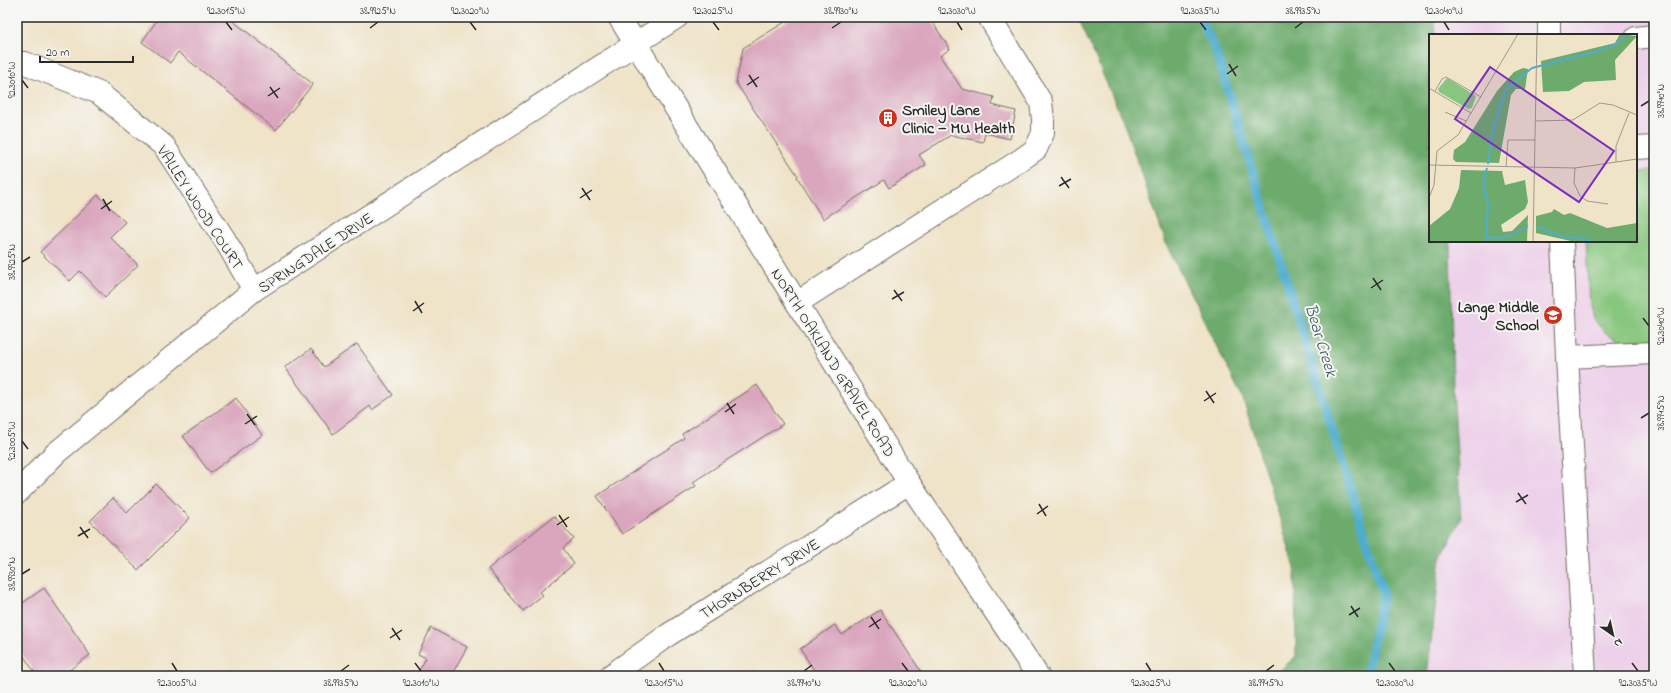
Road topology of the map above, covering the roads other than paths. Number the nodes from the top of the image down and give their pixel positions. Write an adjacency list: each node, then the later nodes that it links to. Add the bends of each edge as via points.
1 (619, 17): 8 (street, NORTH OAKLAND GRAVEL ROAD)
2 (677, 17): 8 (street, SPRINGDALE DRIVE)
3 (989, 17): 14 (street, via 1041,102 1043,133 1036,149)
4 (1549, 17): 5 (street)
5 (1549, 34)
6 (1654, 36): 7 (street)
7 (1637, 38)
8 (637, 43): 13 (street, SPRINGDALE DRIVE); 14 (street, NORTH OAKLAND GRAVEL ROAD)
9 (17, 63): 13 (street, VALLEY WOOD COURT, via 25,63 99,92 164,146)
10 (1654, 147): 11 (street)
11 (1637, 148)
12 (1562, 242): 16 (street)
13 (254, 290): 18 (street, SPRINGDALE DRIVE, via 56,453)
14 (798, 303): 17 (street, NORTH OAKLAND GRAVEL ROAD)
15 (1654, 353): 16 (street)
16 (1567, 357): 21 (street)
17 (909, 482): 19 (street, THORNBERRY DRIVE); 20 (street, NORTH OAKLAND GRAVEL ROAD)
18 (17, 493)
19 (610, 676)
20 (1038, 676)
21 (1585, 676)

